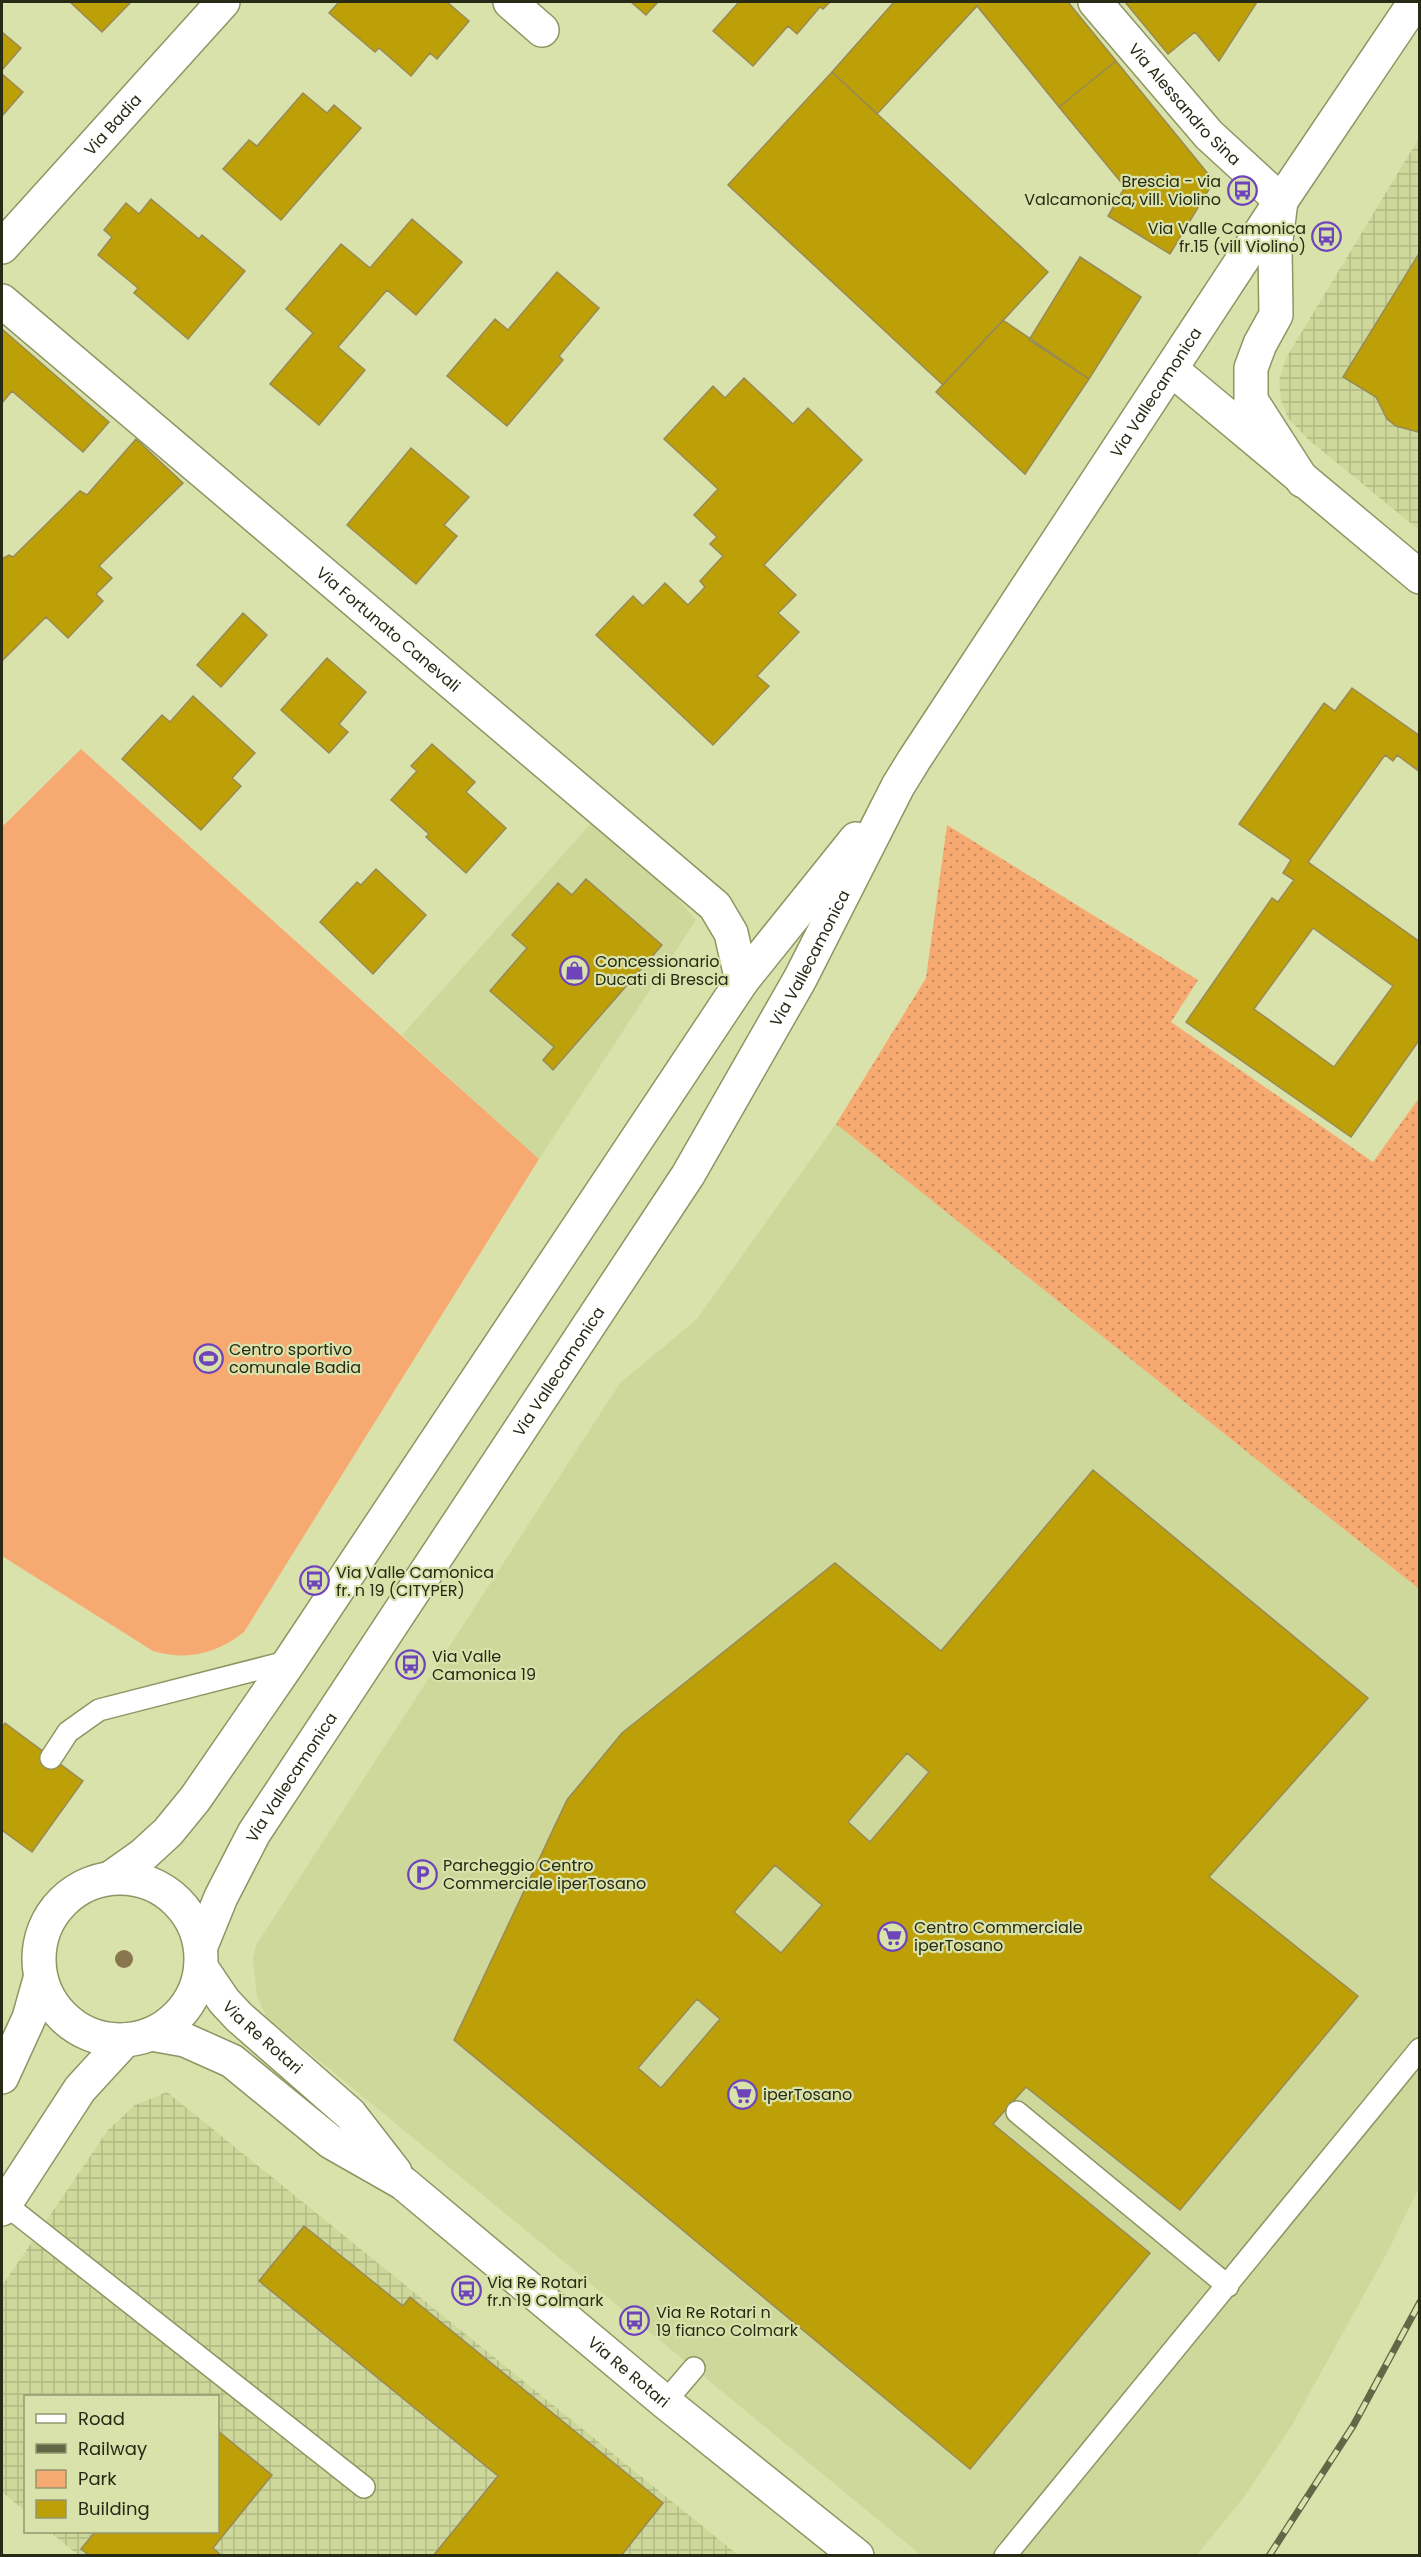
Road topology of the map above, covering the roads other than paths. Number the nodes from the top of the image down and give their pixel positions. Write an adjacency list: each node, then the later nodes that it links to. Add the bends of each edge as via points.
1 (223, 2): 7 (main road, Via Badia)
2 (510, 2): 5 (main road)
3 (1095, 2): 6 (main road, Via Alessandro Sina, via 1209,135)
4 (1415, 2): 6 (main road, Via Vallecamonica)
5 (543, 30)
6 (1281, 201): 9 (main road, Via Vallecamonica); 10 (main road, via 1275,248 1276,315 1260,344 1249,385 1251,400)
7 (2, 247)
8 (2, 301): 13 (main road, Via Fortunato Canevali, via 715,906 731,933)
9 (1171, 369): 10 (main road); 12 (main road, Via Vallecamonica)
10 (1303, 481): 11 (main road)
11 (1419, 578)
12 (898, 786): 13 (main road, Via Vallecamonica); 17 (main road, Via Vallecamonica, via 800,979 688,1175 254,1833 221,1897)
13 (742, 981): 14 (main road, Via Vallecamonica)
14 (290, 1661): 15 (lane, via 99,1710 68,1732); 16 (main road, Via Vallecamonica, via 184,1814 144,1855)
15 (51, 1758)
16 (112, 1877): 17 (main road, via 153,1883 170,1894 195,1926); 18 (main road, via 89,1883 53,1911 42,1932 38,1955)
17 (201, 1957): 19 (main road, via 196,1988 185,2007 170,2023); 23 (main road, Via Re Rotari, via 224,2001 350,2114)
18 (40, 1979): 19 (main road, via 56,2009 81,2031 102,2039); 21 (main road, via 29,2018)
19 (138, 2037): 23 (main road, Via Re Rotari, via 185,2040 232,2061 331,2142); 24 (main road, via 80,2089)
20 (1419, 2049): 25 (lane)
21 (2, 2077)
22 (1017, 2112): 25 (lane)
23 (403, 2183): 27 (main road, Via Re Rotari)
24 (3, 2206): 28 (lane)
25 (1228, 2286): 30 (lane, via 1120,2430)
26 (694, 2368): 27 (lane)
27 (665, 2402): 29 (main road, Via Re Rotari)
28 (364, 2487)
29 (857, 2556)
30 (1005, 2556)

